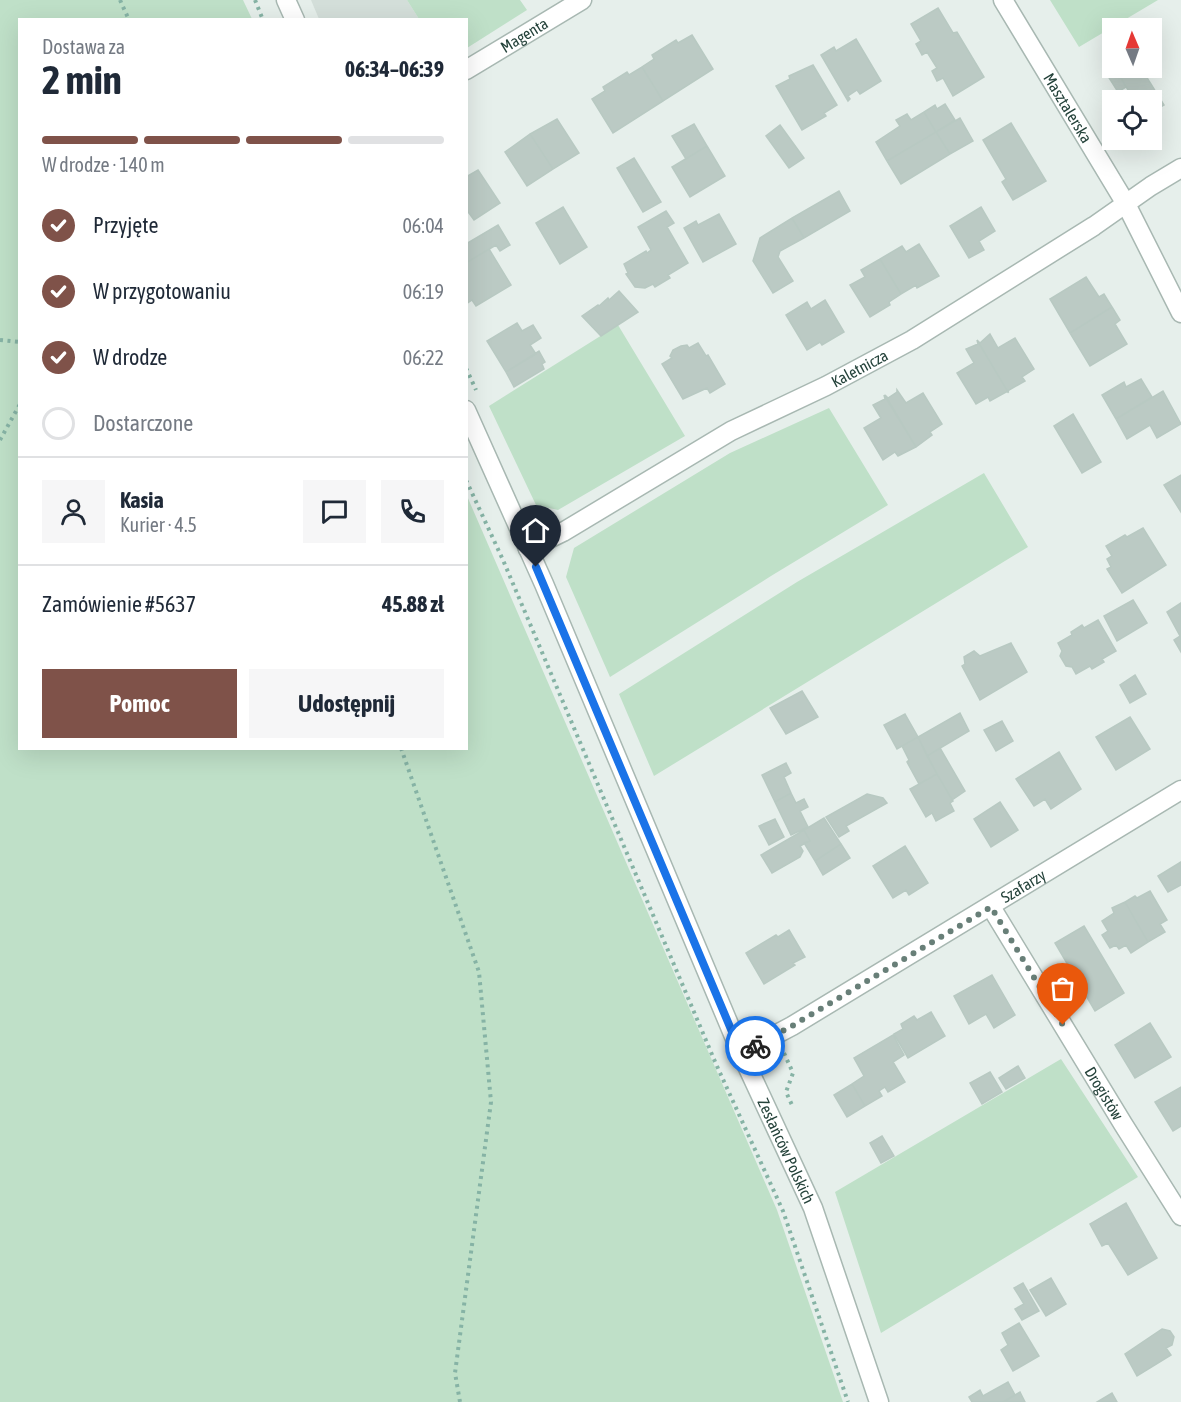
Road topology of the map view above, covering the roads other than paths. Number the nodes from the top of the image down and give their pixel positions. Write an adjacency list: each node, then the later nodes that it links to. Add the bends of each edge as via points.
1 (286, 0): 4 (street)
2 (582, 0): 5 (street, Magenta)
3 (1003, 0): 7 (street, Masztalerska)
4 (293, 18)
5 (468, 69)
6 (1181, 168): 7 (street, Kaletnicza)
7 (1126, 204): 8 (street, Masztalerska); 10 (street, Kaletnicza, via 912,340 731,431)
8 (1181, 313)
9 (468, 414): 10 (street, Zesłańców Polskich)
10 (528, 549): 13 (street, Zesłańców Polskich)
11 (1181, 790): 12 (street, Szafarzy)
12 (991, 907): 13 (street, Szafarzy); 14 (street, Drogistów)
13 (741, 1053): 15 (street, Zesłańców Polskich, via 813,1208)
14 (1181, 1216)
15 (879, 1402)

